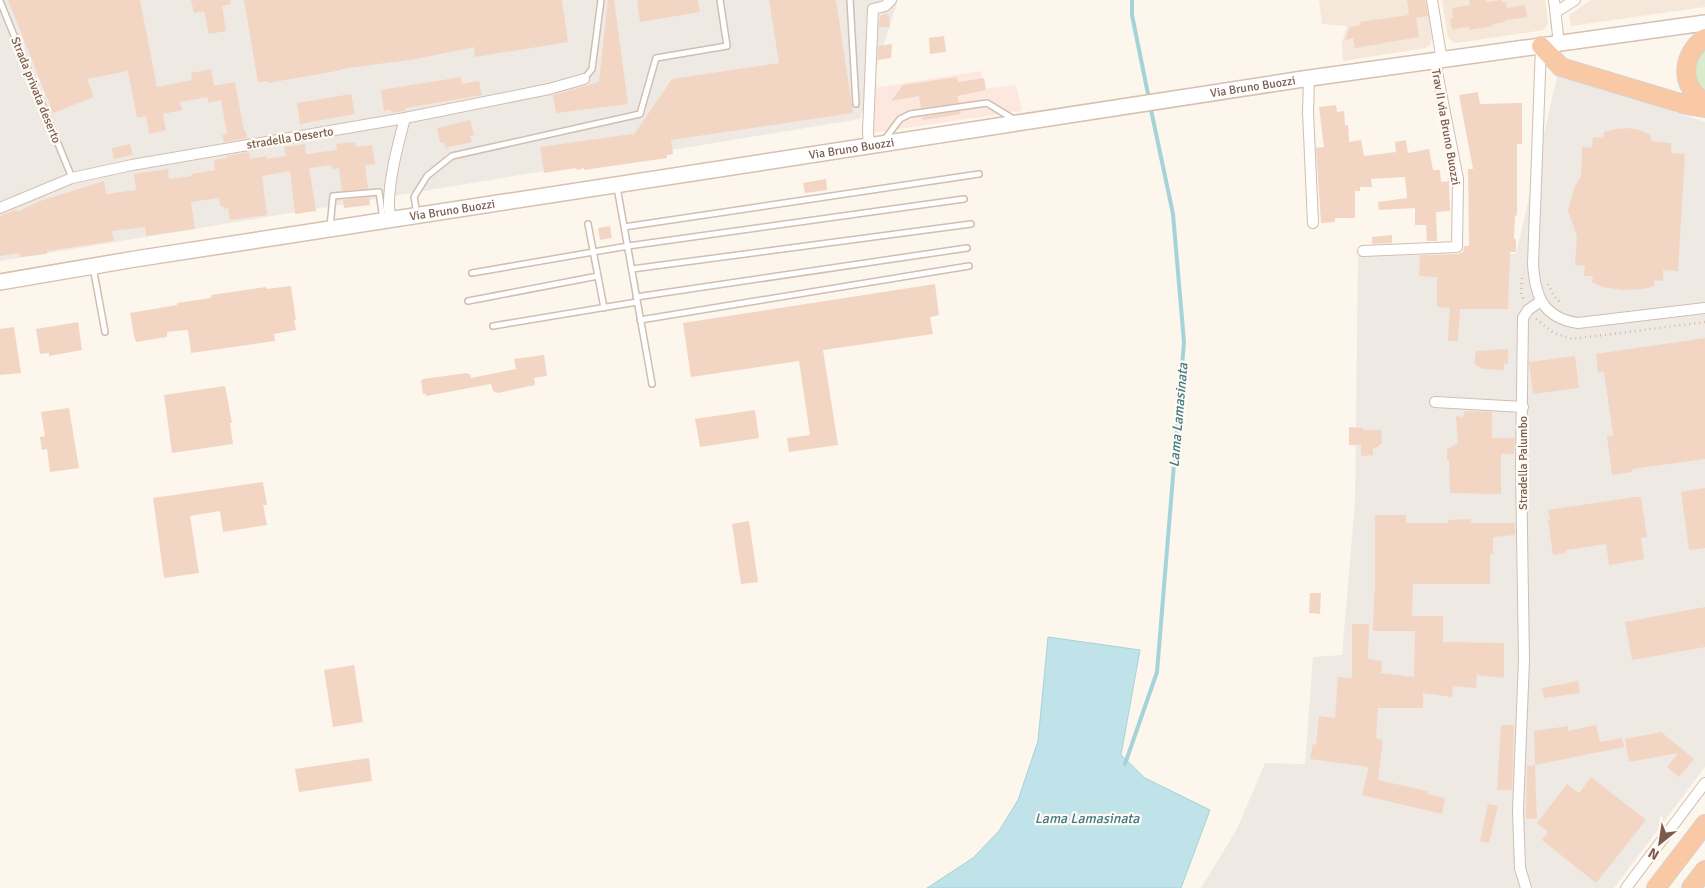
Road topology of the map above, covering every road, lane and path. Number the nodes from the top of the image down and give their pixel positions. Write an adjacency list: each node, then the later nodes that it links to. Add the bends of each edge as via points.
1 (602, 0): 15 (lane, via 592,68)
2 (720, 0): 28 (lane, via 727,46 656,58 640,114 452,156 427,176 414,197)
3 (850, 0): 18 (lane)
4 (891, 0): 22 (street, via 885,6 873,9 868,131)
5 (1432, 0): 14 (street)
6 (1554, 0): 9 (street)
7 (1575, 0): 9 (street)
8 (0, 1): 24 (lane, Strada privata deserto)
9 (1556, 12): 12 (street)
10 (1705, 23): 12 (main road, Via Bruno Buozzi)
11 (1705, 38): 17 (highway, via 1688,58 1685,72 1698,98)
12 (1559, 44): 13 (main road, Via Bruno Buozzi)
13 (1541, 46): 14 (main road, Via Bruno Buozzi); 19 (highway, via 1561,67); 49 (street, via 1533,264 1534,283)
14 (1438, 61): 16 (main road, Via Bruno Buozzi); 37 (street, Trav II via Bruno Buozzi, via 1458,179 1457,247)
15 (584, 79): 20 (street, stradella Deserto)
16 (1306, 79): 21 (main road, Via Bruno Buozzi); 30 (street)
17 (1705, 102)
18 (856, 104)
19 (1705, 108)
20 (405, 118): 24 (street, stradella Deserto, via 188,154); 29 (street, via 391,184)
21 (1014, 124): 22 (main road, Via Bruno Buozzi); 22 (lane, via 986,103 910,114 900,119)
22 (875, 145): 25 (main road, Via Bruno Buozzi)
23 (979, 174): 33 (lane)
24 (72, 178): 27 (street, stradella Deserto)
25 (616, 185): 28 (main road, Via Bruno Buozzi); 33 (lane)
26 (964, 199): 35 (lane)
27 (0, 208)
28 (417, 216): 29 (main road, Via Bruno Buozzi)
29 (388, 220): 34 (main road, Via Bruno Buozzi); 34 (lane, via 379,192 333,196)
30 (1313, 223)
31 (588, 224): 38 (lane)
32 (971, 224): 41 (lane)
33 (624, 226): 35 (lane)
34 (330, 229): 39 (main road, Via Bruno Buozzi)
35 (628, 246): 38 (lane); 41 (lane)
36 (967, 248): 47 (lane)
37 (1363, 251)
38 (593, 252): 42 (lane); 44 (lane)
39 (93, 266): 45 (main road, Via Bruno Buozzi); 57 (lane)
40 (969, 266): 54 (lane)
41 (632, 268): 47 (lane)
42 (472, 273)
43 (1522, 275): 53 (path, via 1521,294)
44 (598, 276): 48 (lane); 51 (lane)
45 (0, 282)
46 (1548, 283): 50 (path)
47 (637, 299): 51 (lane); 54 (lane)
48 (468, 300)
49 (1541, 301): 52 (street, via 1555,316 1578,323); 53 (street)
50 (1564, 306)
51 (604, 308): 56 (lane)
52 (1705, 308)
53 (1528, 310): 55 (path, via 1554,333 1572,339); 60 (street, Stradella Palumbo, via 1523,318)
54 (640, 320): 58 (lane)
55 (1705, 322)
56 (493, 326)
57 (105, 332)
58 (652, 384)
59 (1435, 402): 60 (street)
60 (1523, 407): 64 (street, Stradella Palumbo, via 1524,660 1518,810 1520,868)
61 (1705, 783): 65 (street)
62 (1705, 824): 66 (highway)
63 (1705, 870): 67 (highway)
64 (1526, 888)
65 (1626, 888)
66 (1656, 888)
67 (1691, 888)

